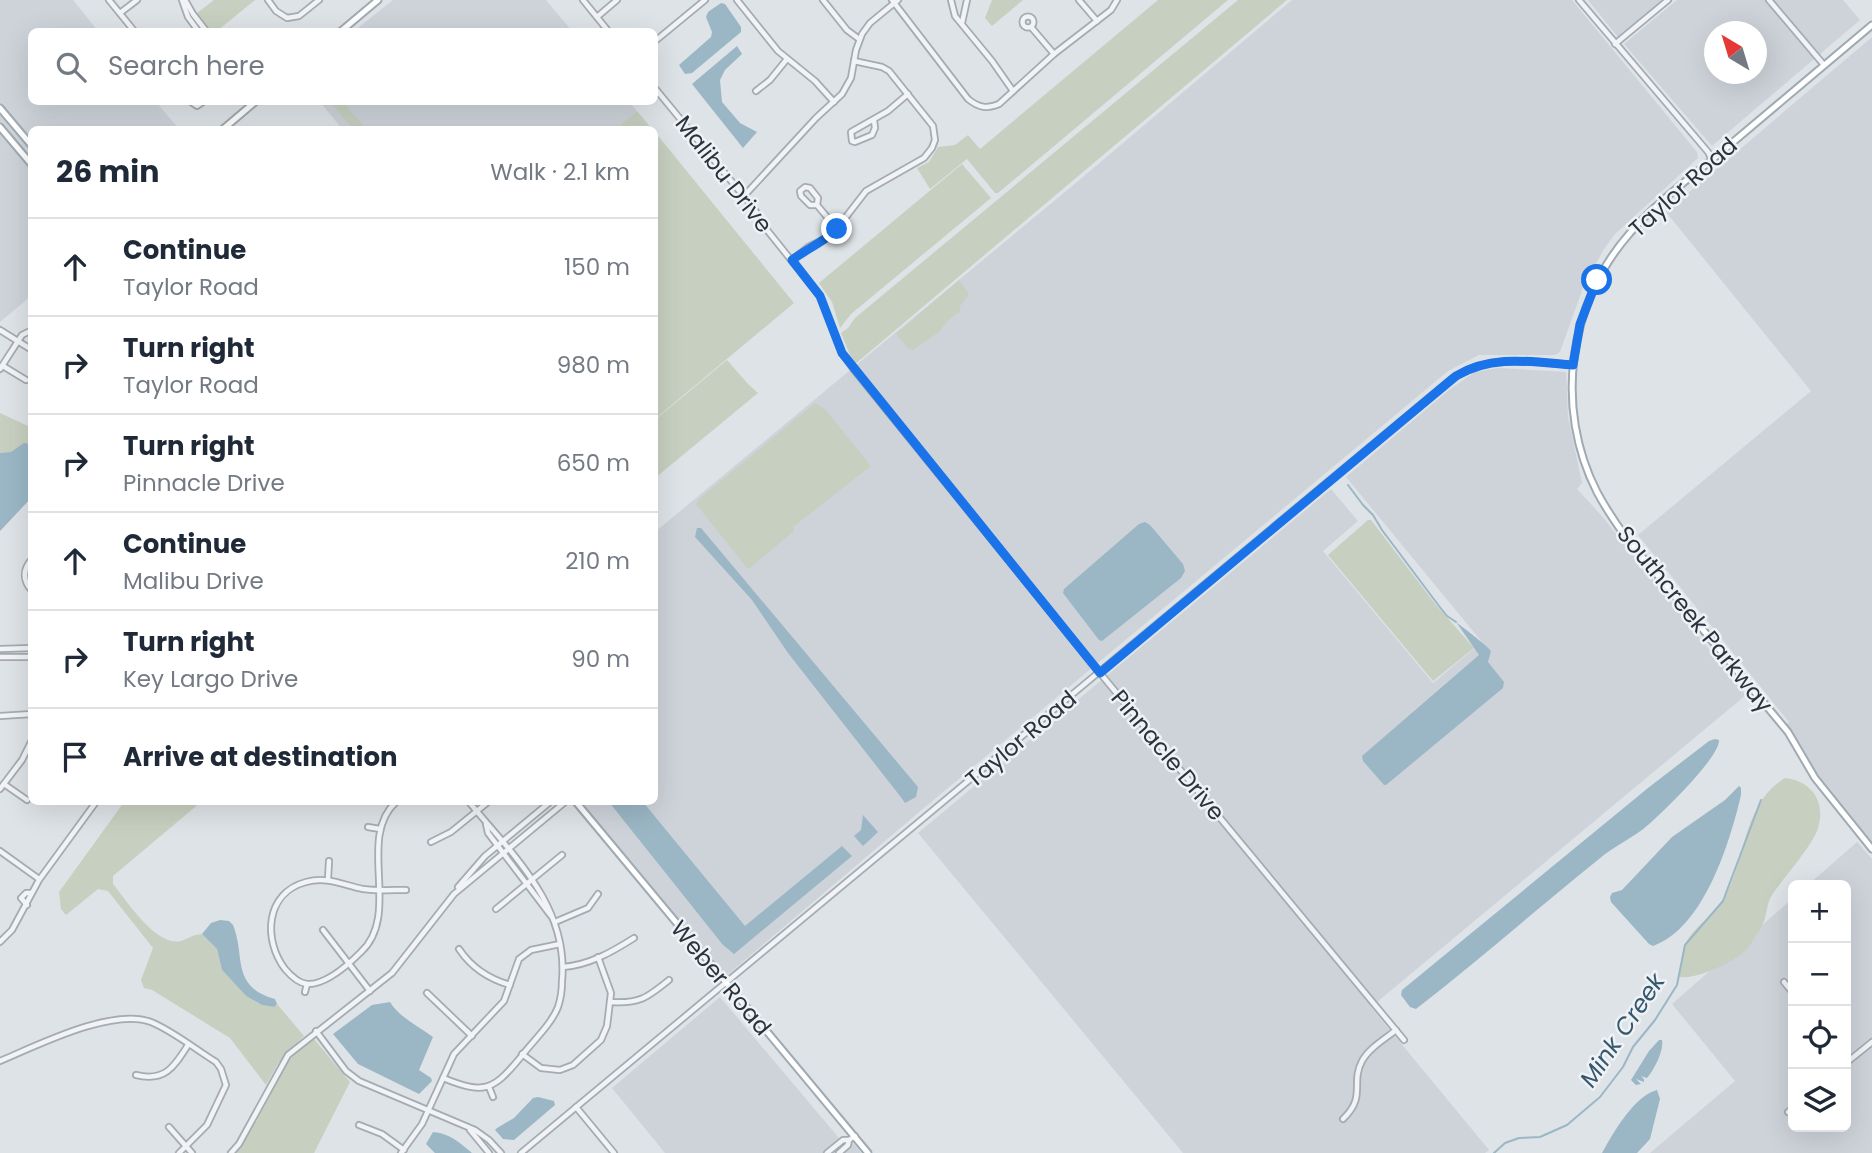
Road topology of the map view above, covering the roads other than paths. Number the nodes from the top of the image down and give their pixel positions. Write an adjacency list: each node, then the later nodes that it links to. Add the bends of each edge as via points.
1 (109, 0): 20 (street)
2 (137, 0): 20 (street)
3 (184, 0): 27 (street); 28 (street)
4 (268, 0): 5 (street, via 287,18 299,16)
5 (319, 0)
6 (378, 0): 29 (main road)
7 (583, 0): 21 (street)
8 (617, 0): 21 (street)
9 (705, 0): 31 (street)
10 (737, 0): 35 (street)
11 (823, 0): 32 (street)
12 (951, 0): 23 (street)
13 (967, 0): 23 (street)
14 (1079, 0): 22 (street)
15 (1117, 0): 22 (street)
16 (1579, 0): 33 (street)
17 (1668, 0): 33 (street)
18 (1769, 0): 37 (street)
19 (895, 1): 32 (street); 39 (street, via 974,105 990,108)
20 (120, 13): 26 (street)
21 (597, 17): 30 (street)
22 (1097, 20): 34 (street)
23 (961, 24): 39 (street)
24 (1872, 25): 37 (main road, Taylor Road)
25 (1031, 27): 34 (street)
26 (132, 28)
27 (196, 28)
28 (204, 28)
29 (345, 28)
30 (606, 28)
31 (658, 39)
32 (859, 39): 36 (street)
33 (1615, 44): 50 (street)
34 (1054, 54): 39 (street)
35 (787, 59): 38 (street); 42 (street)
36 (854, 61): 41 (street, via 882,67); 42 (street, via 847,86)
37 (1824, 65): 50 (main road, Taylor Road)
38 (756, 91)
39 (1013, 91)
40 (658, 92): 51 (street, Malibu Drive)
41 (908, 94): 45 (street); 53 (street, via 933,126 932,148 924,158 866,191)
42 (834, 102): 51 (street)
43 (251, 105): 46 (main road)
44 (0, 108): 48 (main road)
45 (874, 120): 45 (street, via 851,132 852,141 872,135)
46 (227, 126)
47 (0, 127): 49 (main road)
48 (28, 141)
49 (28, 160)
50 (1712, 160): 59 (main road, Taylor Road, via 1647,214 1616,249 1592,290)
51 (744, 197): 54 (street, Malibu Drive)
52 (817, 205): 52 (street, via 818,198 810,188 800,191 810,205); 53 (street)
53 (837, 229): 54 (street)
54 (792, 260): 61 (street, Malibu Drive, via 820,296 842,353)
55 (0, 330): 57 (street)
56 (28, 332): 57 (street)
57 (19, 342): 58 (street); 60 (street)
58 (28, 348)
59 (1573, 365): 69 (street, Taylor Road, via 1504,361 1456,376); 91 (main road, Southcreek Parkway, via 1581,453 1609,513 1788,732 1815,778)
60 (1, 368): 62 (street)
61 (854, 370): 69 (street, Pinnacle Drive)
62 (26, 380)
63 (28, 568): 64 (street, via 24,576)
64 (28, 585)
65 (28, 648): 66 (street)
66 (0, 649)
67 (0, 657): 68 (street)
68 (28, 657)
69 (1100, 673): 116 (street, Taylor Road); 124 (street, Pinnacle Drive)
70 (28, 714): 71 (street)
71 (0, 716)
72 (28, 754): 73 (street)
73 (4, 784): 74 (street); 75 (street)
74 (0, 789)
75 (27, 800)
76 (94, 805): 98 (street)
77 (394, 805): 86 (street)
78 (472, 805): 83 (street)
79 (484, 805): 83 (street)
80 (546, 805): 87 (street)
81 (561, 805): 90 (street)
82 (578, 805): 116 (main road, Weber Road)
83 (477, 811): 84 (street); 88 (street)
84 (485, 820): 87 (street); 89 (street)
85 (368, 827): 86 (street)
86 (380, 829): 100 (street)
87 (502, 841): 89 (street); 90 (street)
88 (431, 842)
89 (497, 845): 93 (street); 102 (street)
90 (508, 848): 93 (street); 97 (street)
91 (1872, 849)
92 (0, 851): 98 (street)
93 (502, 852): 99 (street); 102 (street)
94 (562, 855): 97 (street)
95 (329, 860): 96 (street)
96 (328, 879): 100 (street); 117 (street, via 296,886 279,902 270,925 276,957)
97 (533, 879): 99 (street); 105 (street)
98 (39, 880): 108 (street, via 12,930)
99 (527, 883): 104 (street); 105 (street)
100 (379, 890): 101 (street); 112 (street, via 374,934)
101 (406, 890)
102 (454, 894): 120 (street, via 403,962)
103 (598, 894): 105 (street, via 588,908)
104 (496, 909)
105 (554, 921): 109 (street)
106 (323, 930): 112 (street)
107 (634, 938): 111 (street)
108 (0, 942)
109 (560, 944): 113 (street); 118 (street, via 521,956)
110 (459, 949): 118 (street, via 489,978)
111 (598, 957): 113 (street); 123 (street, via 610,987)
112 (348, 963): 117 (street, via 322,981); 120 (street)
113 (563, 967): 130 (street, via 557,1010)
114 (669, 980): 123 (street, via 640,1000)
115 (1784, 982): 119 (street)
116 (726, 983): 137 (street, Taylor Road); 143 (main road, Weber Road)
117 (306, 984): 121 (street)
118 (510, 985): 126 (street, via 500,1006)
119 (1788, 987)
120 (370, 991): 125 (street)
121 (305, 992)
122 (427, 993): 126 (street)
123 (610, 1002): 130 (street, via 603,1037 570,1067 545,1069)
124 (1396, 1030): 127 (street, Pinnacle Drive); 139 (street, via 1364,1059 1358,1073 1357,1100)
125 (316, 1031): 138 (street, via 359,1081); 148 (street, via 288,1055)
126 (472, 1036): 134 (street, via 454,1054)
127 (1404, 1040)
128 (1872, 1042): 131 (street)
129 (188, 1045): 132 (street, via 148,1021 114,1021 84,1027); 133 (street, via 164,1074 150,1079); 144 (street, via 216,1062 226,1085 207,1125)
130 (522, 1054): 135 (street)
131 (1851, 1058)
132 (0, 1061)
133 (136, 1075)
134 (443, 1078): 135 (street, via 470,1089); 138 (street)
135 (489, 1087): 136 (street)
136 (493, 1097)
137 (576, 1107): 151 (street, Taylor Road); 152 (street)
138 (428, 1111): 142 (street); 145 (street)
139 (1343, 1119)
140 (359, 1125): 145 (street, via 382,1134)
141 (169, 1127): 144 (street)
142 (470, 1130): 149 (street); 150 (street, via 484,1136)
143 (852, 1138): 153 (street); 154 (street); 155 (main road, Weber Road)
144 (186, 1147): 146 (street); 147 (street)
145 (403, 1152)
146 (179, 1153)
147 (192, 1153)
148 (231, 1153)
149 (489, 1153)
150 (501, 1153)
151 (521, 1153)
152 (614, 1153)
153 (827, 1153)
154 (839, 1153)
155 (868, 1153)

